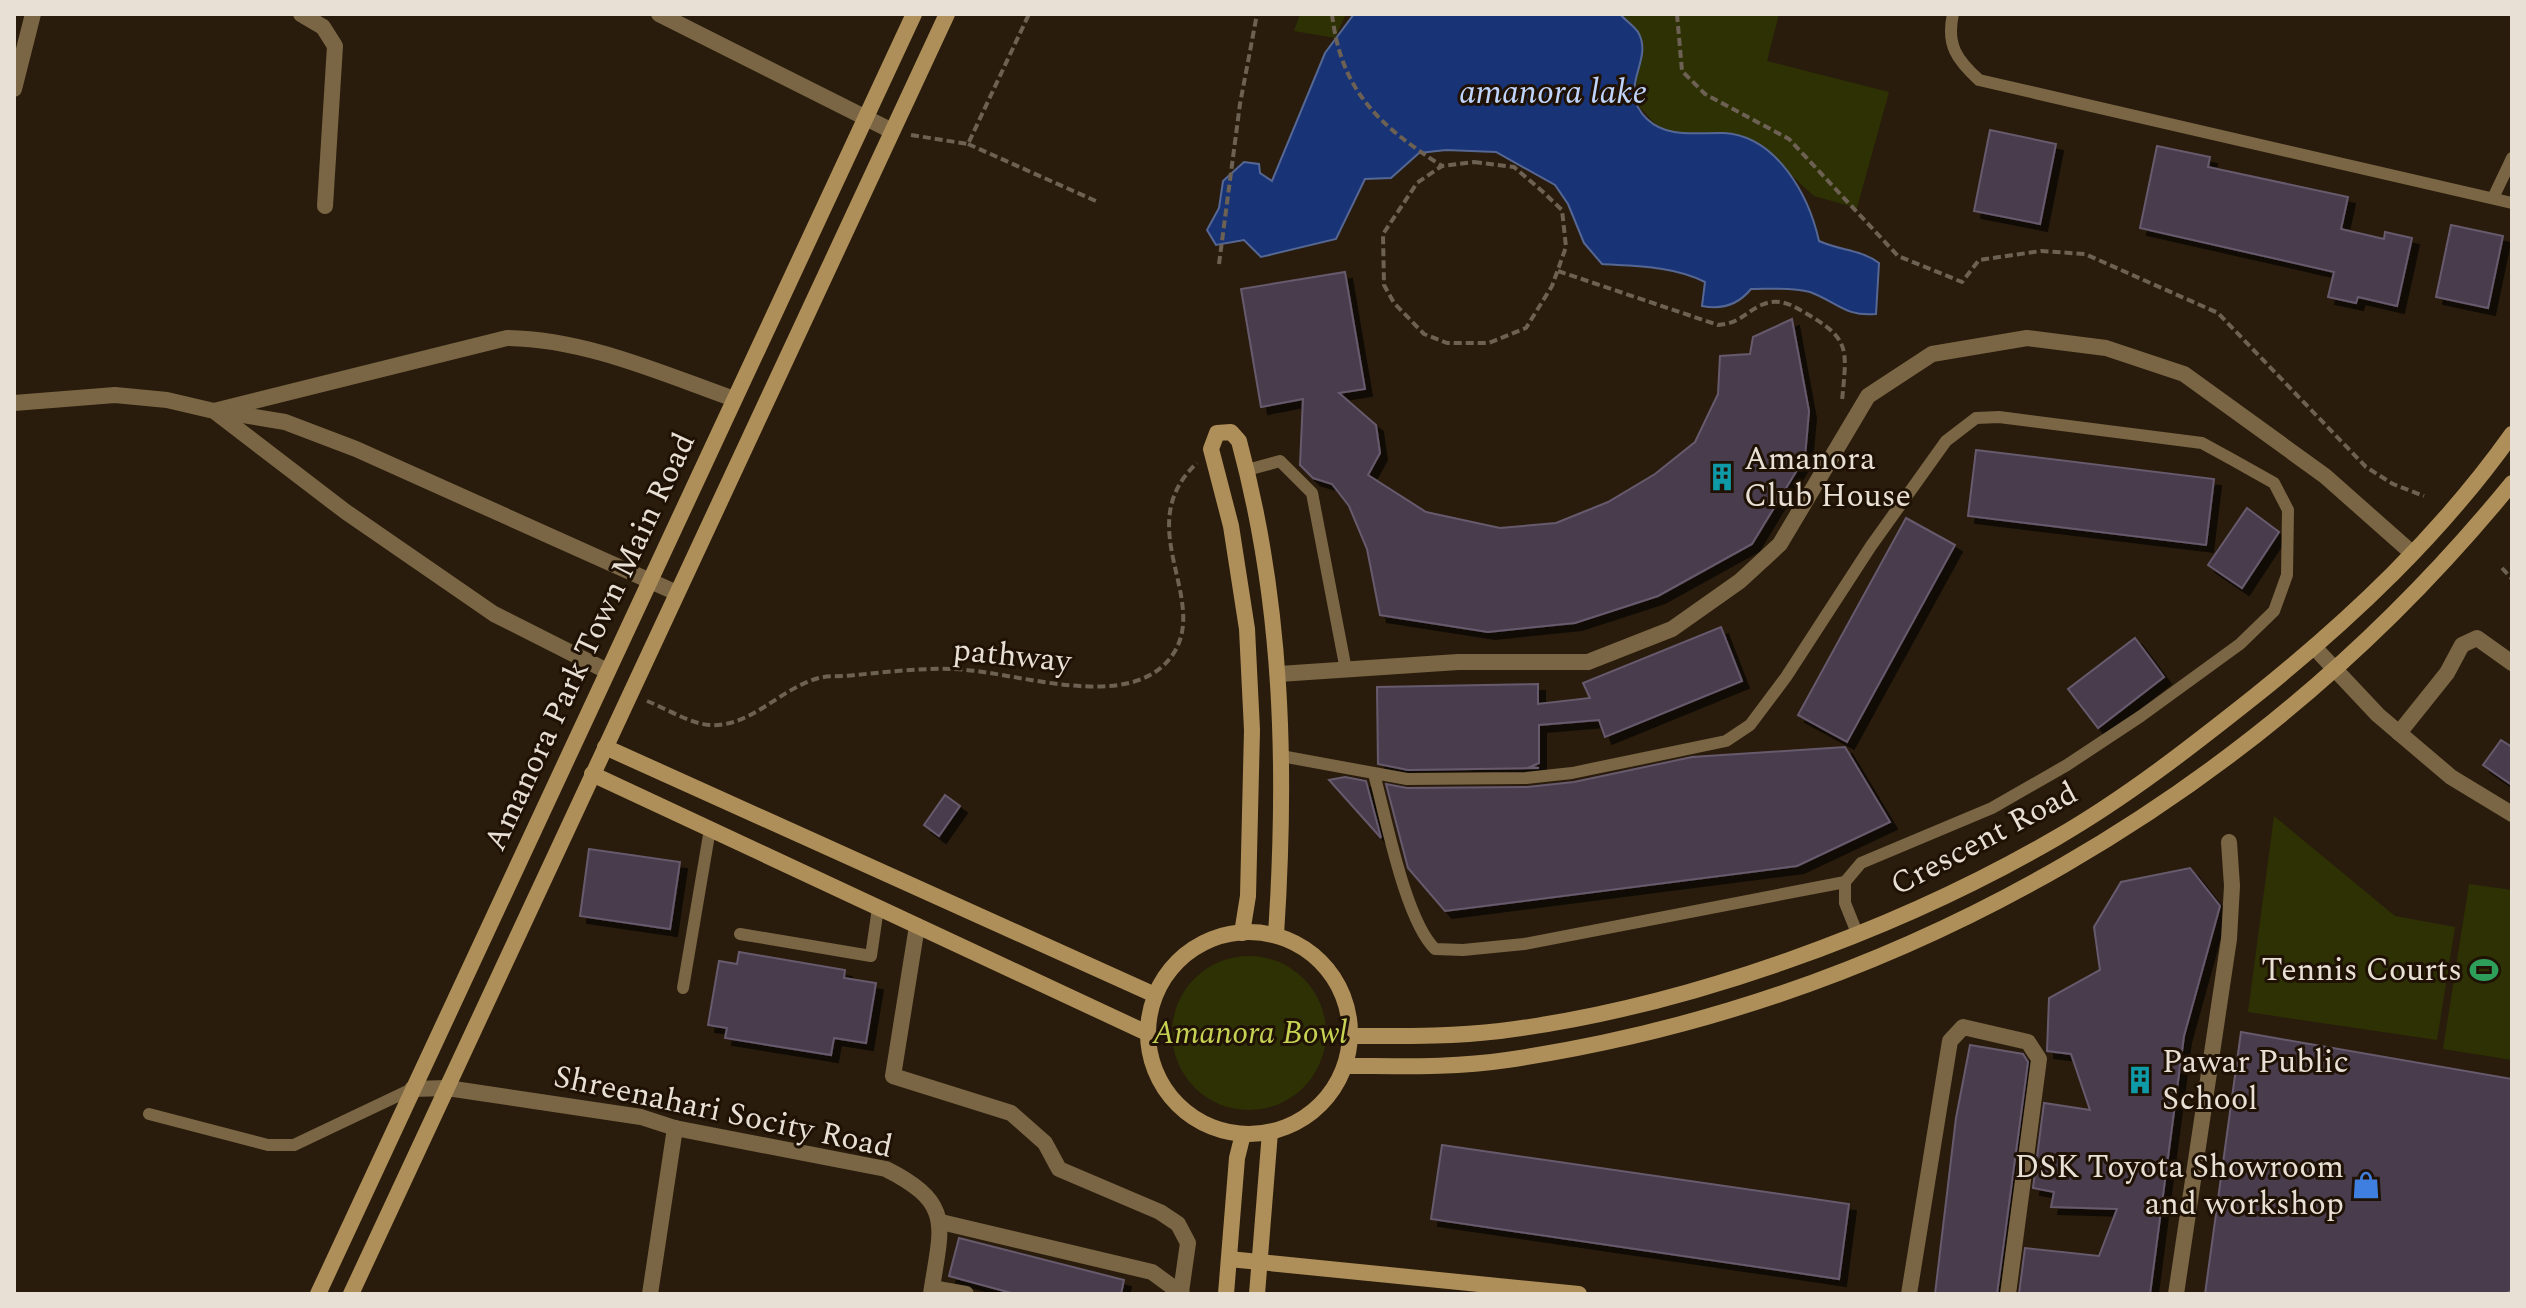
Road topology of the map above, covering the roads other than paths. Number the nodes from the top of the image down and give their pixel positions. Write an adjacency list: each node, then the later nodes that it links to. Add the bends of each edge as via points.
1 (33, 14): 7 (street)
2 (301, 14): 13 (street, via 323,27 335,46)
3 (659, 14): 8 (street)
4 (914, 14): 8 (main road, Amanora Park Town Main Road)
5 (947, 14): 9 (main road, Amanora Park Town Main Road)
6 (1953, 14): 11 (lane, via 1948,33 1956,59 1979,80)
7 (14, 89)
8 (866, 115): 9 (street); 14 (main road, Amanora Park Town Main Road)
9 (892, 131): 22 (main road, Amanora Park Town Main Road)
10 (2512, 158): 11 (lane)
11 (2493, 198): 12 (lane)
12 (2512, 203)
13 (325, 206)
14 (734, 399): 16 (street, via 588,350 540,338 507,338); 21 (main road, Amanora Park Town Main Road)
15 (14, 403): 16 (street, via 115,395)
16 (214, 411): 21 (street, via 299,427); 27 (street, via 346,512 494,614)
17 (2512, 434): 20 (main road, Crescent Road)
18 (1247, 470): 26 (lane, via 1280,461 1312,493); 28 (main road, via 1260,520); 40 (main road, via 1239,441 1231,432 1217,433 1211,449 1231,526 1247,629 1252,730 1248,896)
19 (2512, 483): 25 (main road, Crescent Road, via 2460,547)
20 (2412, 553): 23 (main road, Crescent Road); 26 (street, via 2325,476 2184,374 2106,348 2027,338 1932,354 1868,396 1780,544 1740,581 1672,629 1588,662 1458,662)
21 (650, 580): 22 (street); 27 (main road, Amanora Park Town Main Road)
22 (677, 593): 30 (main road, Amanora Park Town Main Road)
23 (2314, 647): 25 (street); 41 (main road, Crescent Road, via 2165,765 2068,831 1965,886)
24 (2512, 663): 29 (street, via 2477,638 2462,645 2447,673)
25 (2334, 669): 29 (street); 48 (main road, Crescent Road, via 2146,817 2071,865 1906,946 1759,1000 1610,1041 1505,1061)
26 (1346, 670): 28 (street)
27 (607, 671): 50 (main road, Amanora Park Town Main Road)
28 (1279, 674): 31 (main road)
29 (2399, 733): 34 (street, via 2451,777)
30 (605, 747): 32 (main road, Amanora Park Town Main Road); 45 (main road)
31 (1281, 756): 33 (lane); 43 (main road)
32 (592, 774): 35 (main road); 49 (main road, Amanora Park Town Main Road)
33 (1374, 774): 37 (lane, via 1415,916 1435,949 1524,944); 37 (lane, via 1407,779 1542,776 1726,741 1750,725 1786,677 1946,441 1976,418 2202,443 2274,483 2288,510 2287,575 2274,611 2240,644 2067,765 1992,808 1861,863)
34 (2512, 814)
35 (710, 829): 38 (main road); 44 (lane)
36 (2229, 842): 69 (street, via 2229,939)
37 (1845, 882): 41 (lane, via 1845,903)
38 (878, 908): 39 (main road); 42 (lane, via 871,956)
39 (917, 926): 46 (main road); 59 (street, via 893,1076 1011,1113 1045,1143 1059,1169 1178,1224 1188,1243)
40 (1242, 933): 43 (main road); 45 (main road, via 1199,945)
41 (1857, 933): 47 (main road, Crescent Road, via 1750,972 1604,1012 1501,1031)
42 (740, 934)
43 (1276, 935): 47 (main road, via 1325,966 1345,1001)
44 (683, 988)
45 (1155, 995): 46 (main road)
46 (1147, 1033): 54 (main road, via 1154,1066 1174,1100 1205,1124)
47 (1350, 1036): 48 (main road)
48 (1345, 1066): 53 (main road, via 1316,1109)
49 (447, 1088): 50 (street, Shreenahari Socity Road); 52 (street, Shreenahari Socity Road, via 641,1117); 61 (main road, Amanora Park Town Main Road)
50 (412, 1089): 51 (lane, via 294,1145 268,1145); 60 (main road, Amanora Park Town Main Road)
51 (149, 1114)
52 (675, 1128): 55 (street, Shreenahari Socity Road, via 886,1169 933,1201); 62 (street)
53 (1270, 1132): 54 (main road); 57 (main road)
54 (1243, 1134): 56 (main road)
55 (941, 1222): 58 (street); 59 (street, via 1152,1272)
56 (1229, 1259): 57 (main road); 64 (main road)
57 (1259, 1263): 65 (main road); 66 (main road)
58 (931, 1291): 63 (street)
59 (1182, 1293)
60 (318, 1294)
61 (351, 1294)
62 (650, 1294)
63 (966, 1294)
64 (1226, 1294)
65 (1257, 1294)
66 (1579, 1294)
67 (1909, 1294): 68 (street, via 1950,1041 1963,1027 2028,1042 2039,1059)
68 (2008, 1294)
69 (2176, 1294)

